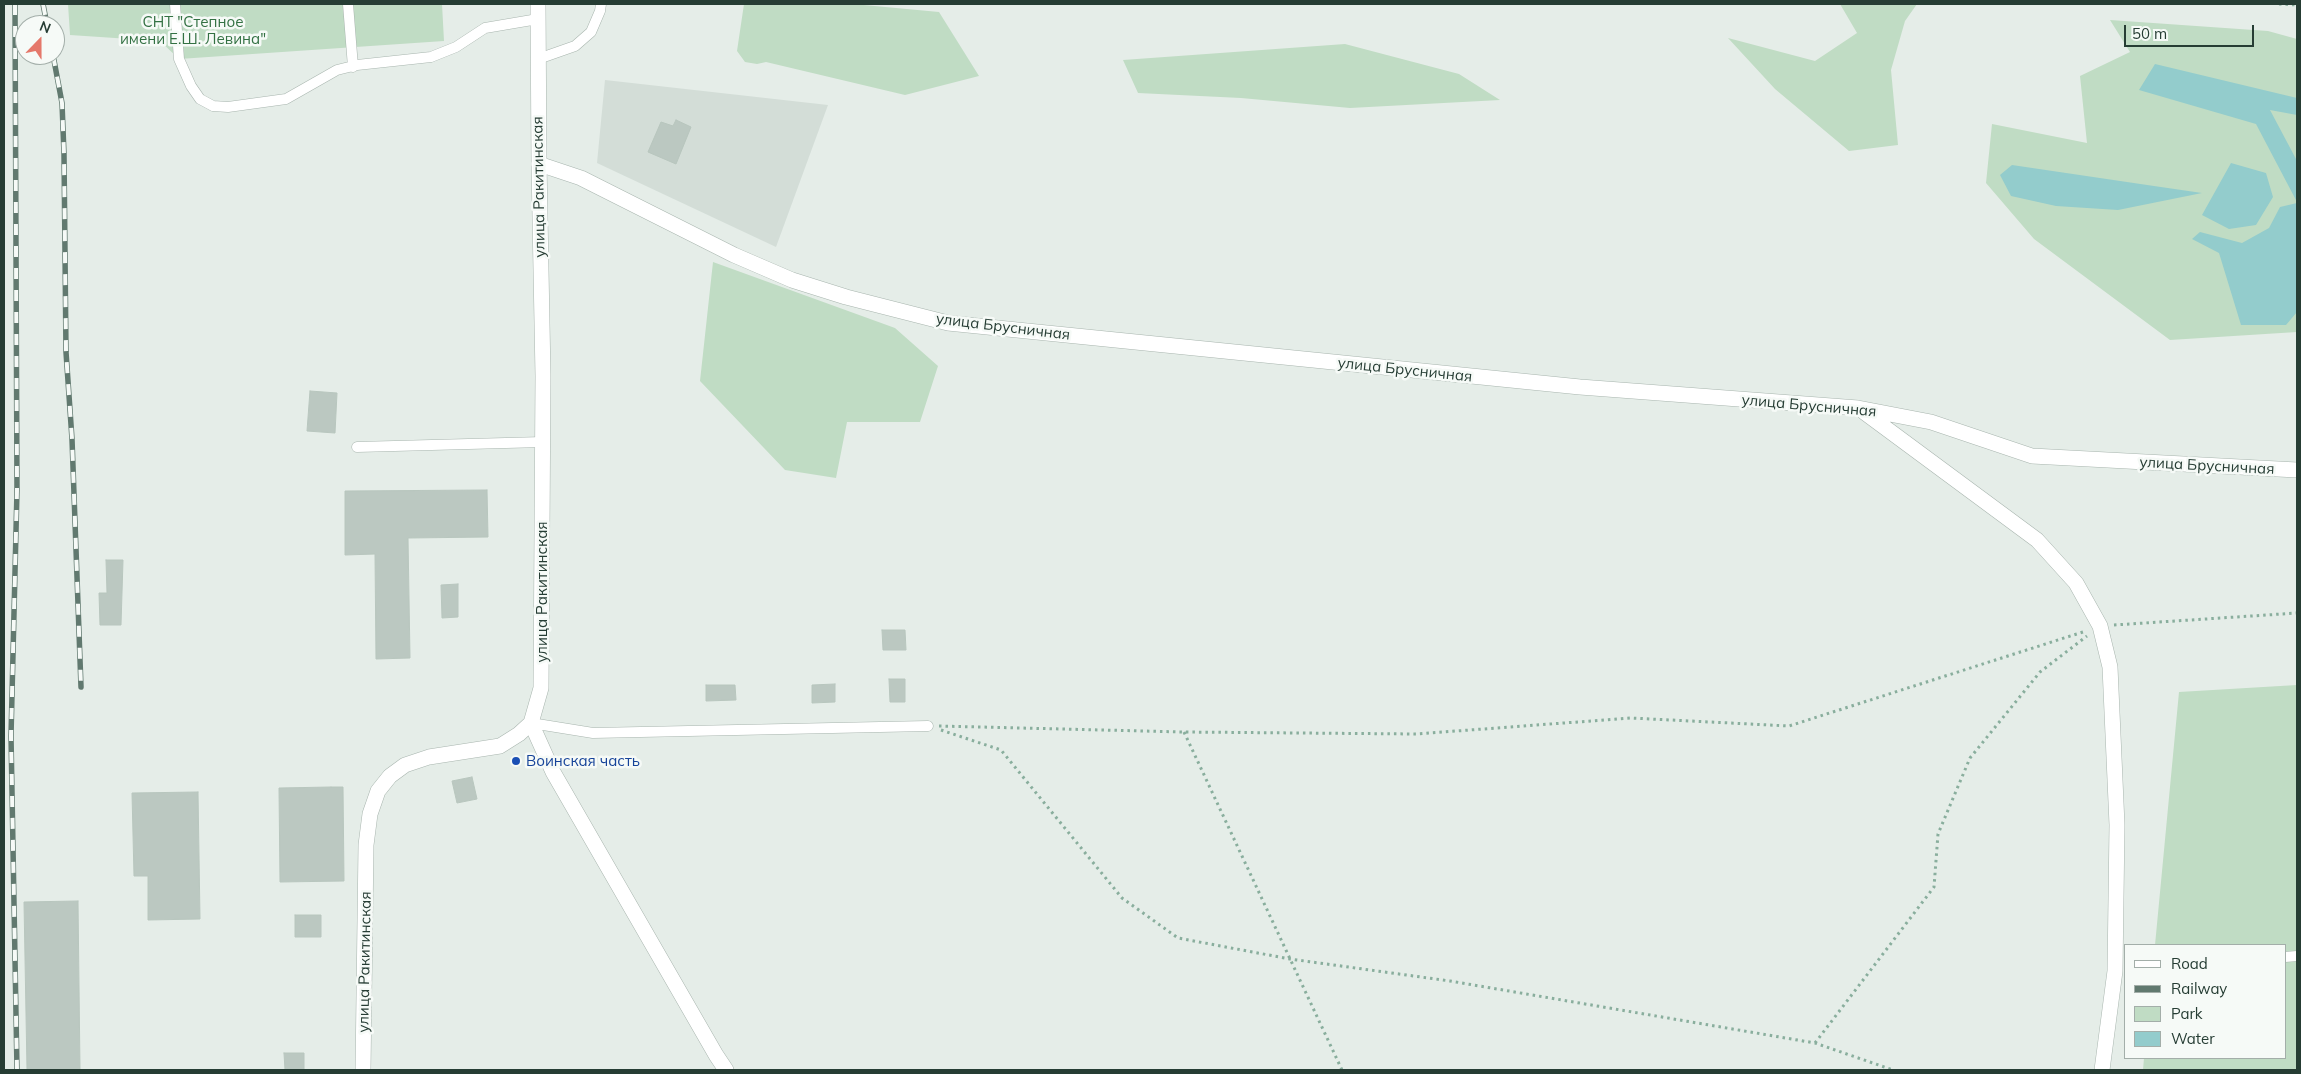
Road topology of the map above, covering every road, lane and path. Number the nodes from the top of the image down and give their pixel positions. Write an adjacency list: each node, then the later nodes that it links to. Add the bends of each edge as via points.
1 (174, 4): 9 (lane, via 178,59 200,99 213,106 286,99 337,70)
2 (348, 4): 9 (lane)
3 (538, 4): 7 (street, улица Ракитинская)
4 (601, 4): 8 (lane, via 591,32 575,46)
5 (2279, 4): 6 (path)
6 (2297, 5)
7 (538, 19): 8 (street, улица Ракитинская); 9 (lane, via 485,28 456,47 432,57)
8 (538, 59): 10 (street, улица Ракитинская)
9 (353, 67)
10 (538, 164): 11 (street, улица Брусничная, via 581,178 734,255 792,280 948,323 1580,387); 12 (street, улица Ракитинская)
11 (1858, 408): 14 (street, улица Брусничная, via 1931,422 2032,456); 16 (street, via 2037,540 2076,583)
12 (543, 442): 13 (lane); 17 (street, улица Ракитинская, via 541,688)
13 (357, 447)
14 (2297, 470)
15 (2297, 613): 16 (path)
16 (2100, 626): 19 (path, via 1790,726 1630,718 1416,734); 21 (street, via 2110,667); 22 (path, via 2040,672 1970,758 1938,834 1934,887)
17 (531, 723): 18 (lane, via 593,733); 23 (street, улица Ракитинская, via 500,746 429,757 405,765 378,791 370,814 366,845); 24 (street, via 553,772)
18 (928, 726): 19 (path); 20 (path, via 1001,750 1122,898 1178,938)
19 (1184, 732): 20 (path)
20 (1290, 959): 22 (path, via 1450,982); 25 (path)
21 (2120, 971): 27 (street)
22 (1815, 1043): 26 (path)
23 (363, 1070)
24 (726, 1070)
25 (1342, 1070)
26 (1893, 1070)
27 (2102, 1070)

